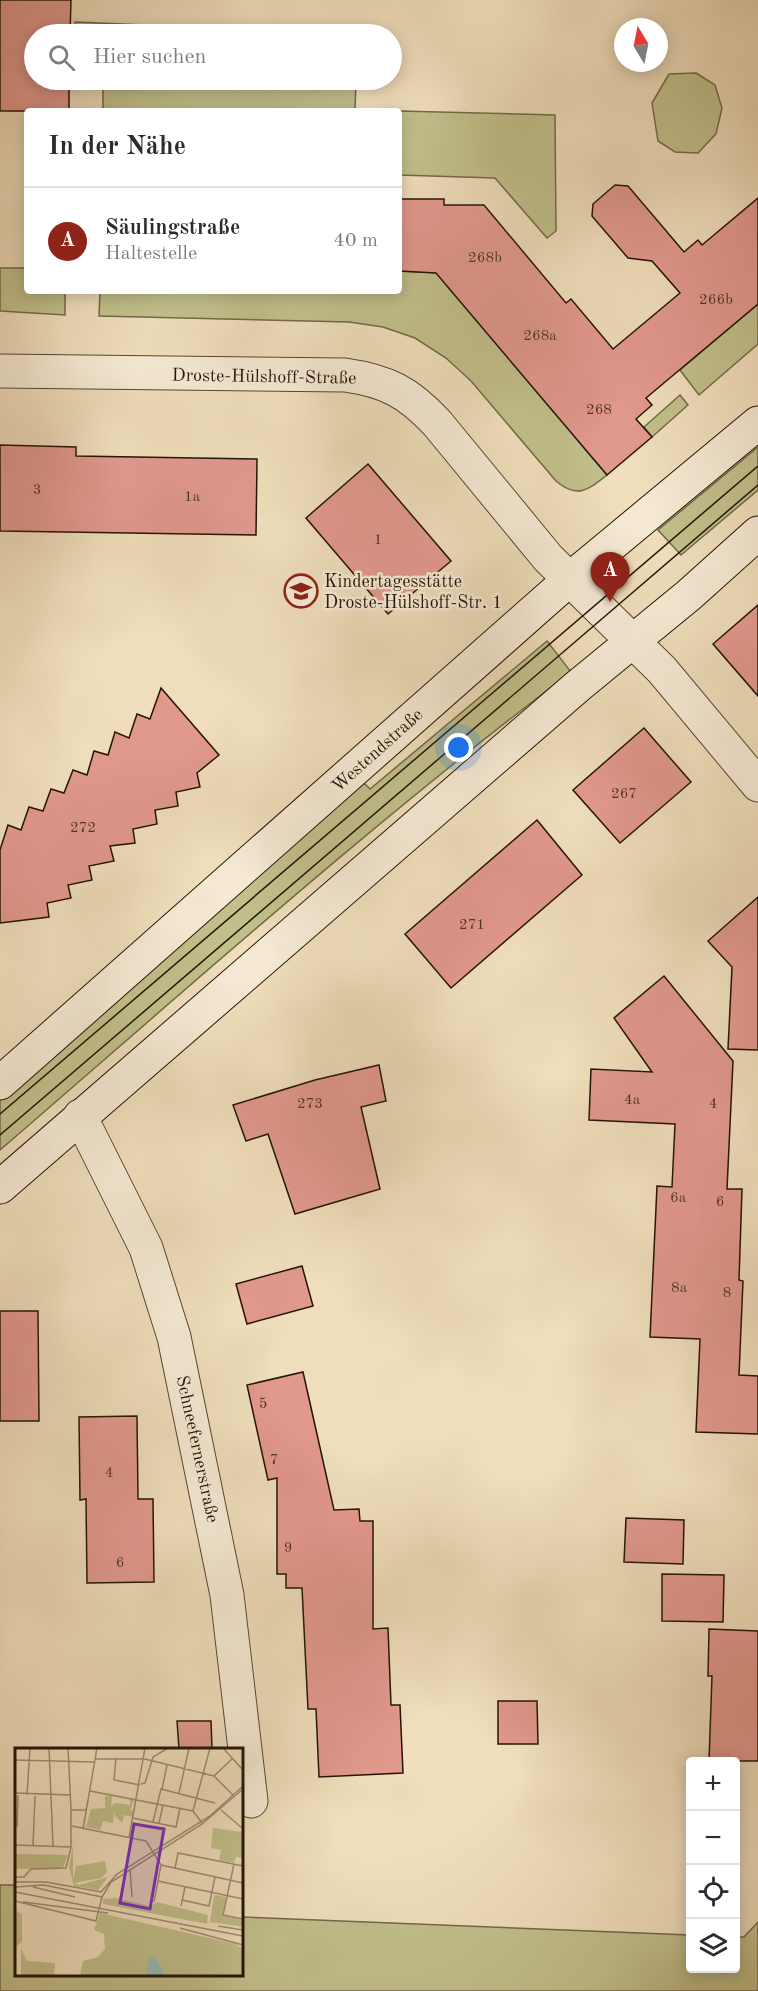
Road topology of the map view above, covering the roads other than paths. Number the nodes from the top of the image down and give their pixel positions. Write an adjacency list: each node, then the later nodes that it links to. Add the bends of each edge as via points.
1 (0, 371): 4 (main road, Droste-Hülshoff-Straße, via 345,375 387,384 421,405 548,558)
2 (758, 423): 4 (main road, Westendstraße)
3 (758, 533): 5 (main road)
4 (570, 579): 5 (main road, Droste-Hülshoff-Straße); 7 (main road, Westendstraße)
5 (632, 639): 6 (main road, Droste-Hülshoff-Straße); 8 (main road)
6 (758, 785)
7 (0, 1083)
8 (80, 1116): 9 (main road); 10 (main road, Schneefernerstraße, via 146,1248 174,1337 227,1595)
9 (0, 1187)
10 (251, 1801)

